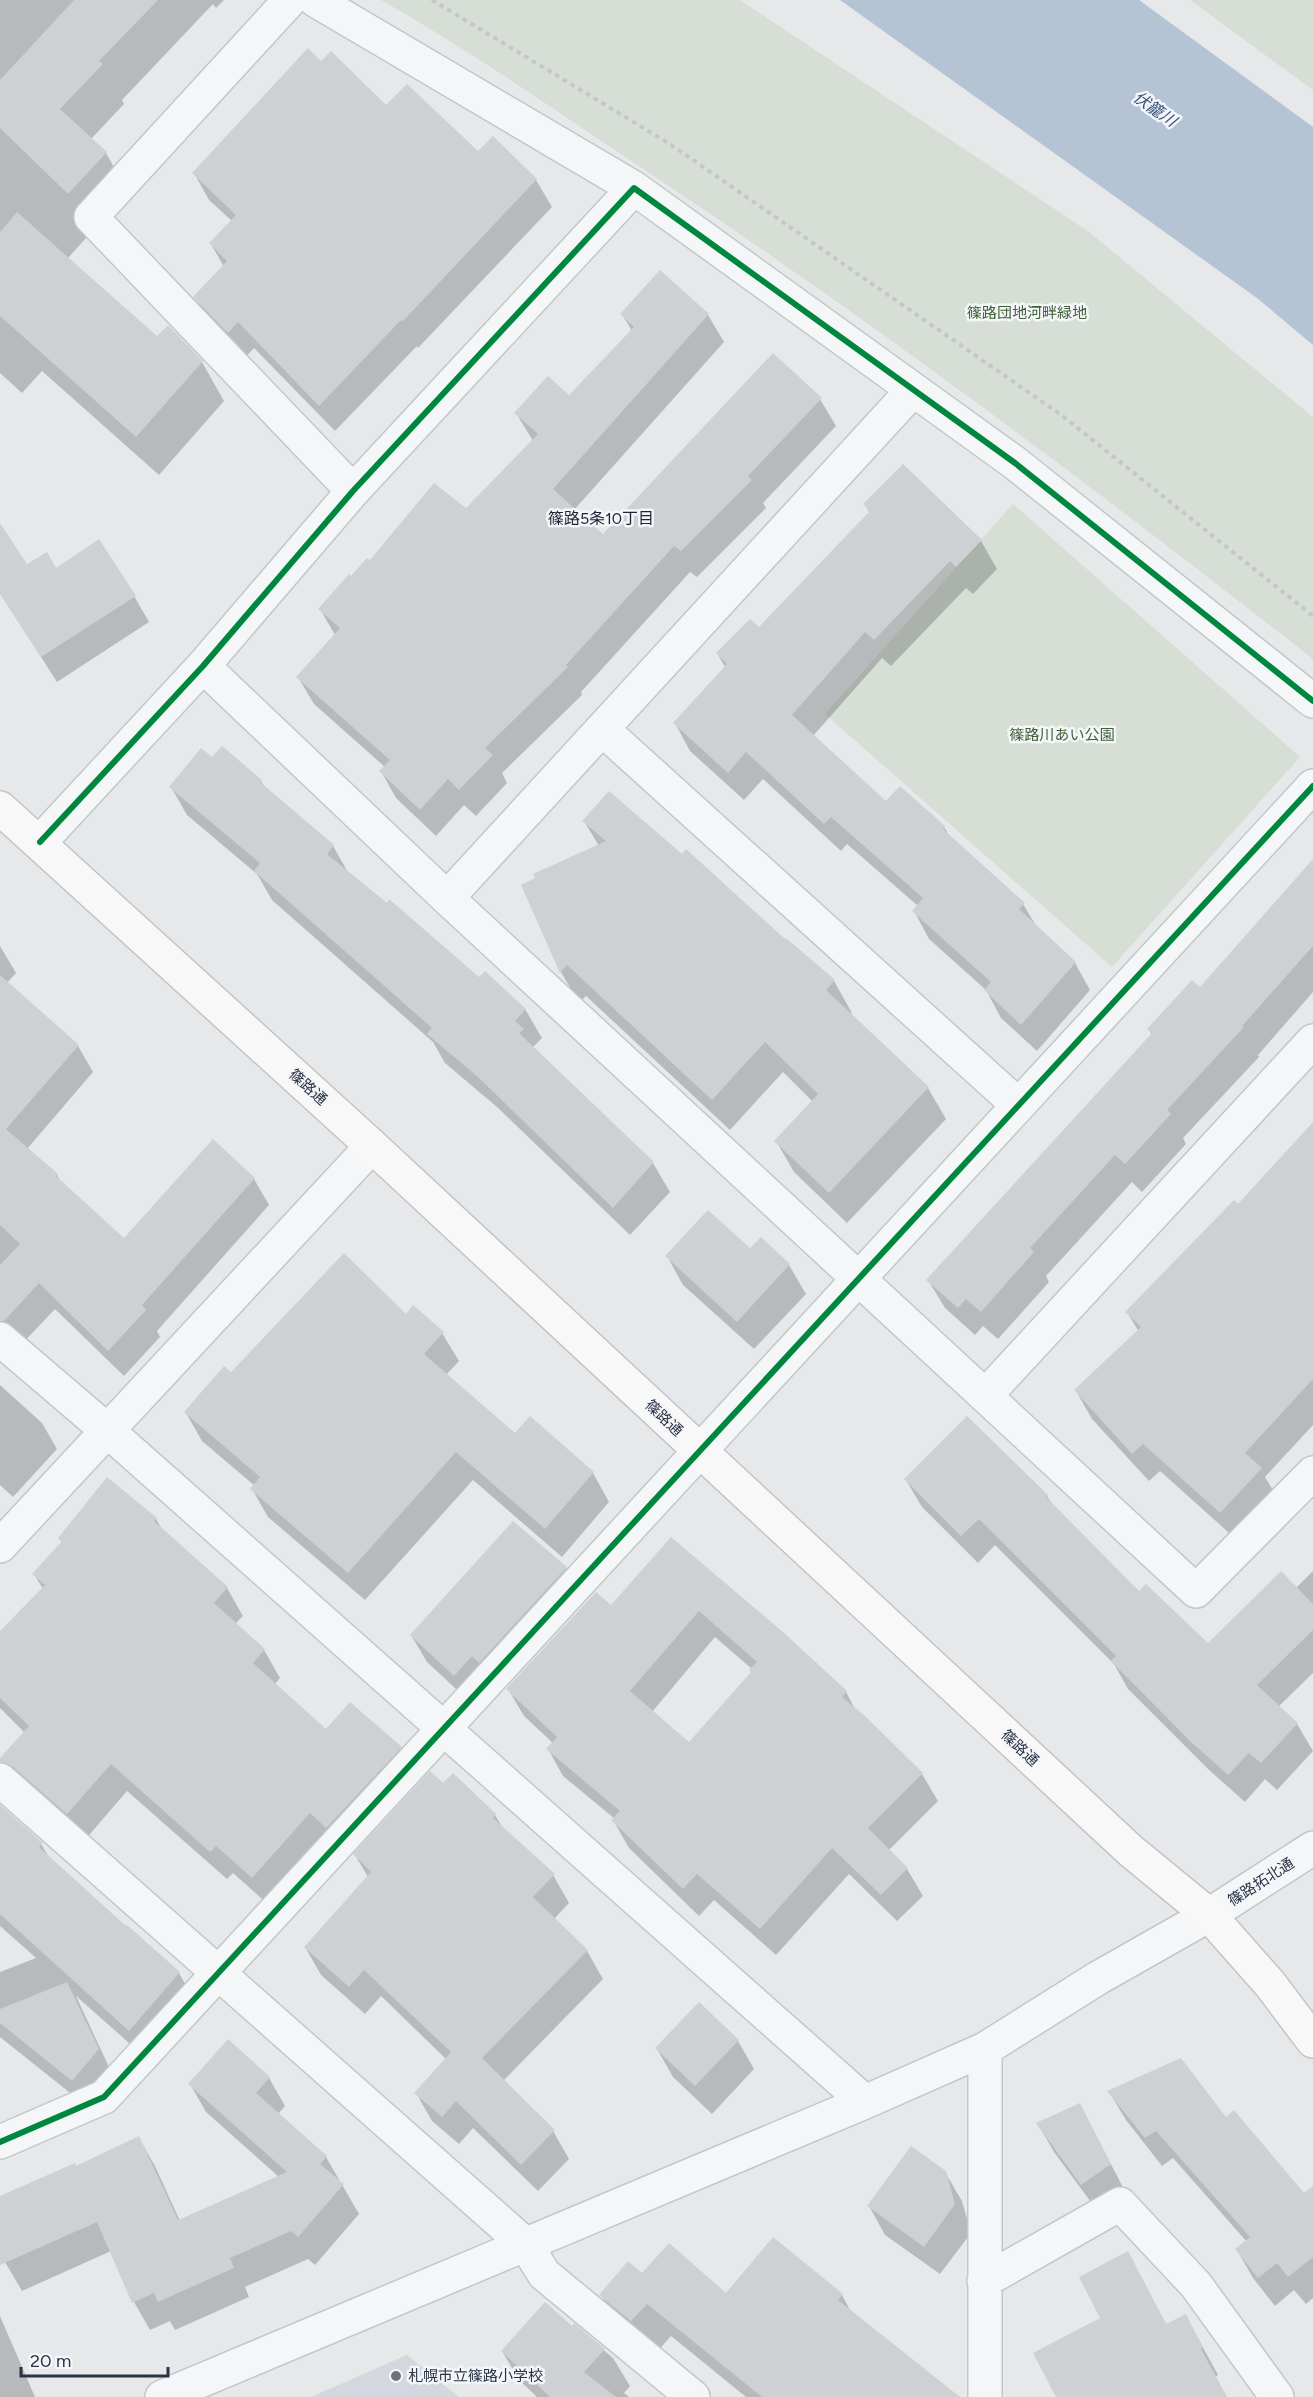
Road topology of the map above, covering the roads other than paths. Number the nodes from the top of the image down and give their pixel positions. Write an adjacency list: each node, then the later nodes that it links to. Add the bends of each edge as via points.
1 (290, 0): 5 (street, via 92,217)
2 (315, 0): 3 (street)
3 (634, 188): 4 (street); 5 (street)
4 (913, 390): 7 (street, via 1015,464); 8 (street)
5 (353, 491): 6 (street)
6 (203, 666): 11 (street); 12 (street)
7 (1313, 701)
8 (602, 729): 12 (street); 14 (street)
9 (1313, 786): 14 (street)
10 (0, 808): 11 (main road, 篠路通)
11 (40, 842): 15 (main road, 篠路通)
12 (447, 898): 16 (street)
13 (1313, 1041): 18 (street)
14 (1018, 1105): 16 (street)
15 (372, 1146): 19 (street); 20 (main road, 篠路通)
16 (858, 1278): 18 (street); 20 (street)
17 (0, 1339): 19 (street)
18 (985, 1396): 21 (street, via 1196,1591)
19 (109, 1432): 22 (street); 23 (street)
20 (701, 1452): 23 (street); 26 (main road, 篠路通, via 1131,1851)
21 (1313, 1473)
22 (0, 1546)
23 (443, 1729): 27 (street); 30 (street)
24 (0, 1780): 27 (street)
25 (1313, 1848): 26 (street, 篠路拓北通)
26 (1209, 1915): 28 (main road, 篠路通); 29 (street, 篠路拓北通)
27 (217, 1974): 31 (street, via 104,2097); 32 (street)
28 (1313, 2041)
29 (985, 2049): 30 (street, 篠路拓北通); 33 (street)
30 (865, 2102): 32 (street, 篠路拓北通)
31 (0, 2142)
32 (526, 2246): 34 (street, 篠路拓北通); 35 (street, via 544,2274)
33 (984, 2281): 36 (street); 37 (street, via 1120,2204 1196,2284)
34 (162, 2397)
35 (693, 2397)
36 (986, 2397)
37 (1277, 2397)

